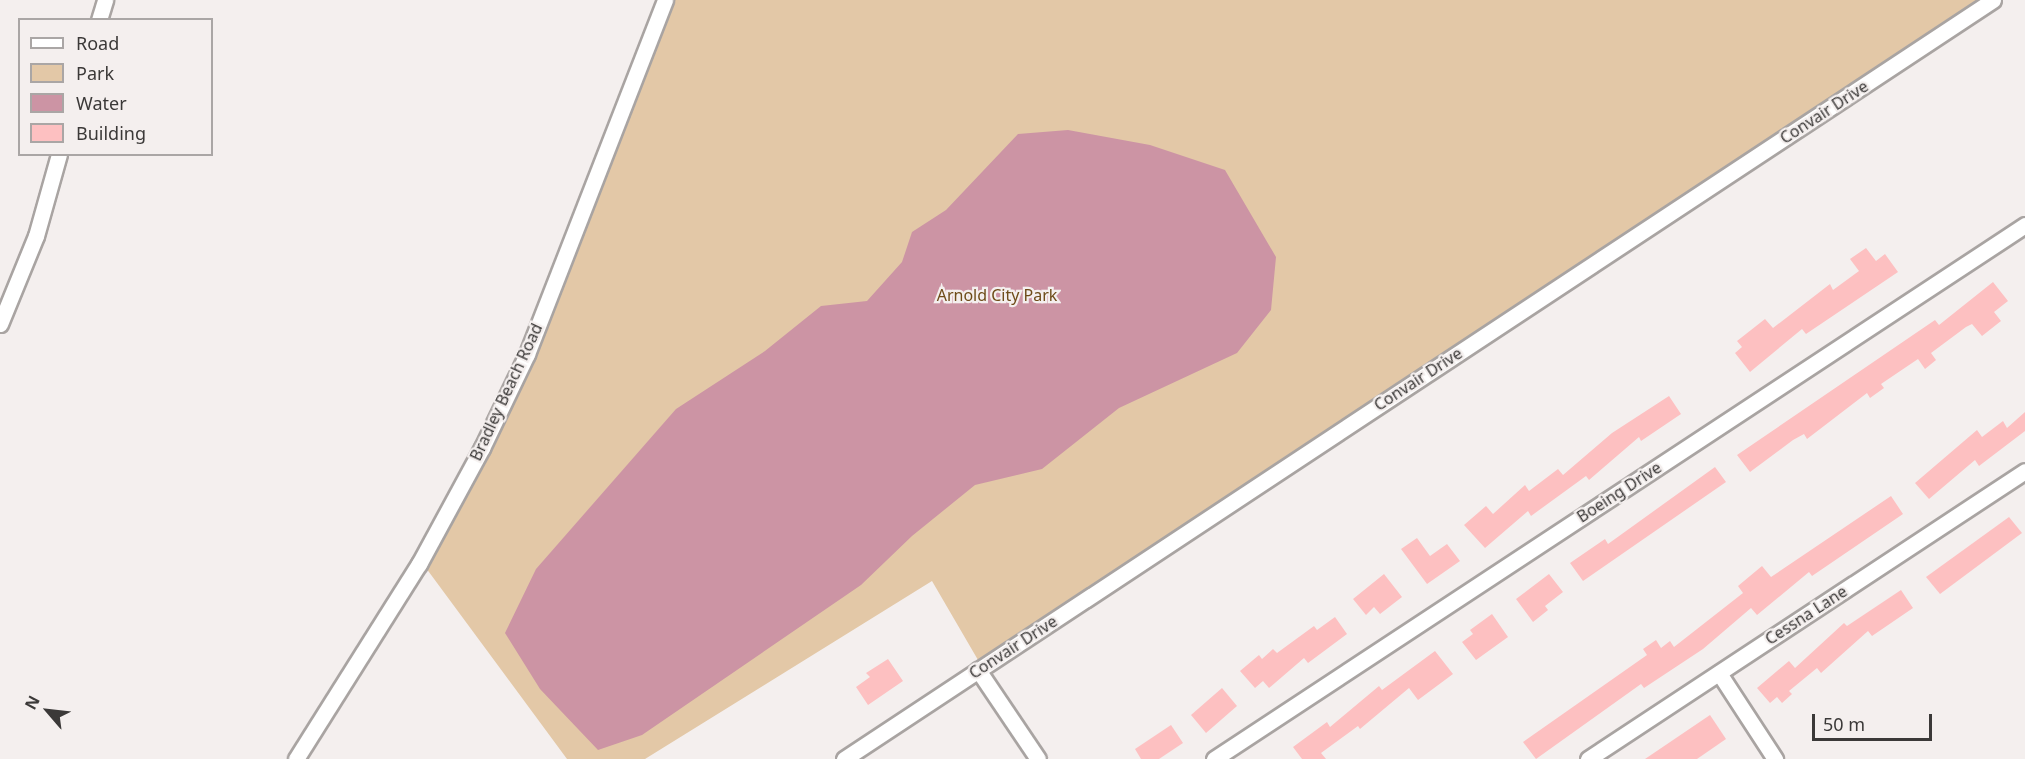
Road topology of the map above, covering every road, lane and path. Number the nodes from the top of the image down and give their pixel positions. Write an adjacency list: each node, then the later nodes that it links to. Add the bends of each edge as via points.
1 (105, 0): 4 (street)
2 (665, 0): 11 (street, Bradley Beach Road, via 527,354 487,437 418,564)
3 (1992, 0): 9 (street, Convair Drive)
4 (100, 18)
5 (58, 156): 7 (street, via 36,236)
6 (2025, 225): 14 (street, Boeing Drive)
7 (0, 324)
8 (2025, 471): 10 (street, Cessna Lane)
9 (978, 670): 12 (street, Convair Drive); 13 (street)
10 (1719, 673): 15 (street, Cessna Lane); 16 (street)
11 (296, 759)
12 (844, 759)
13 (1038, 759)
14 (1214, 759)
15 (1588, 759)
16 (1775, 759)

